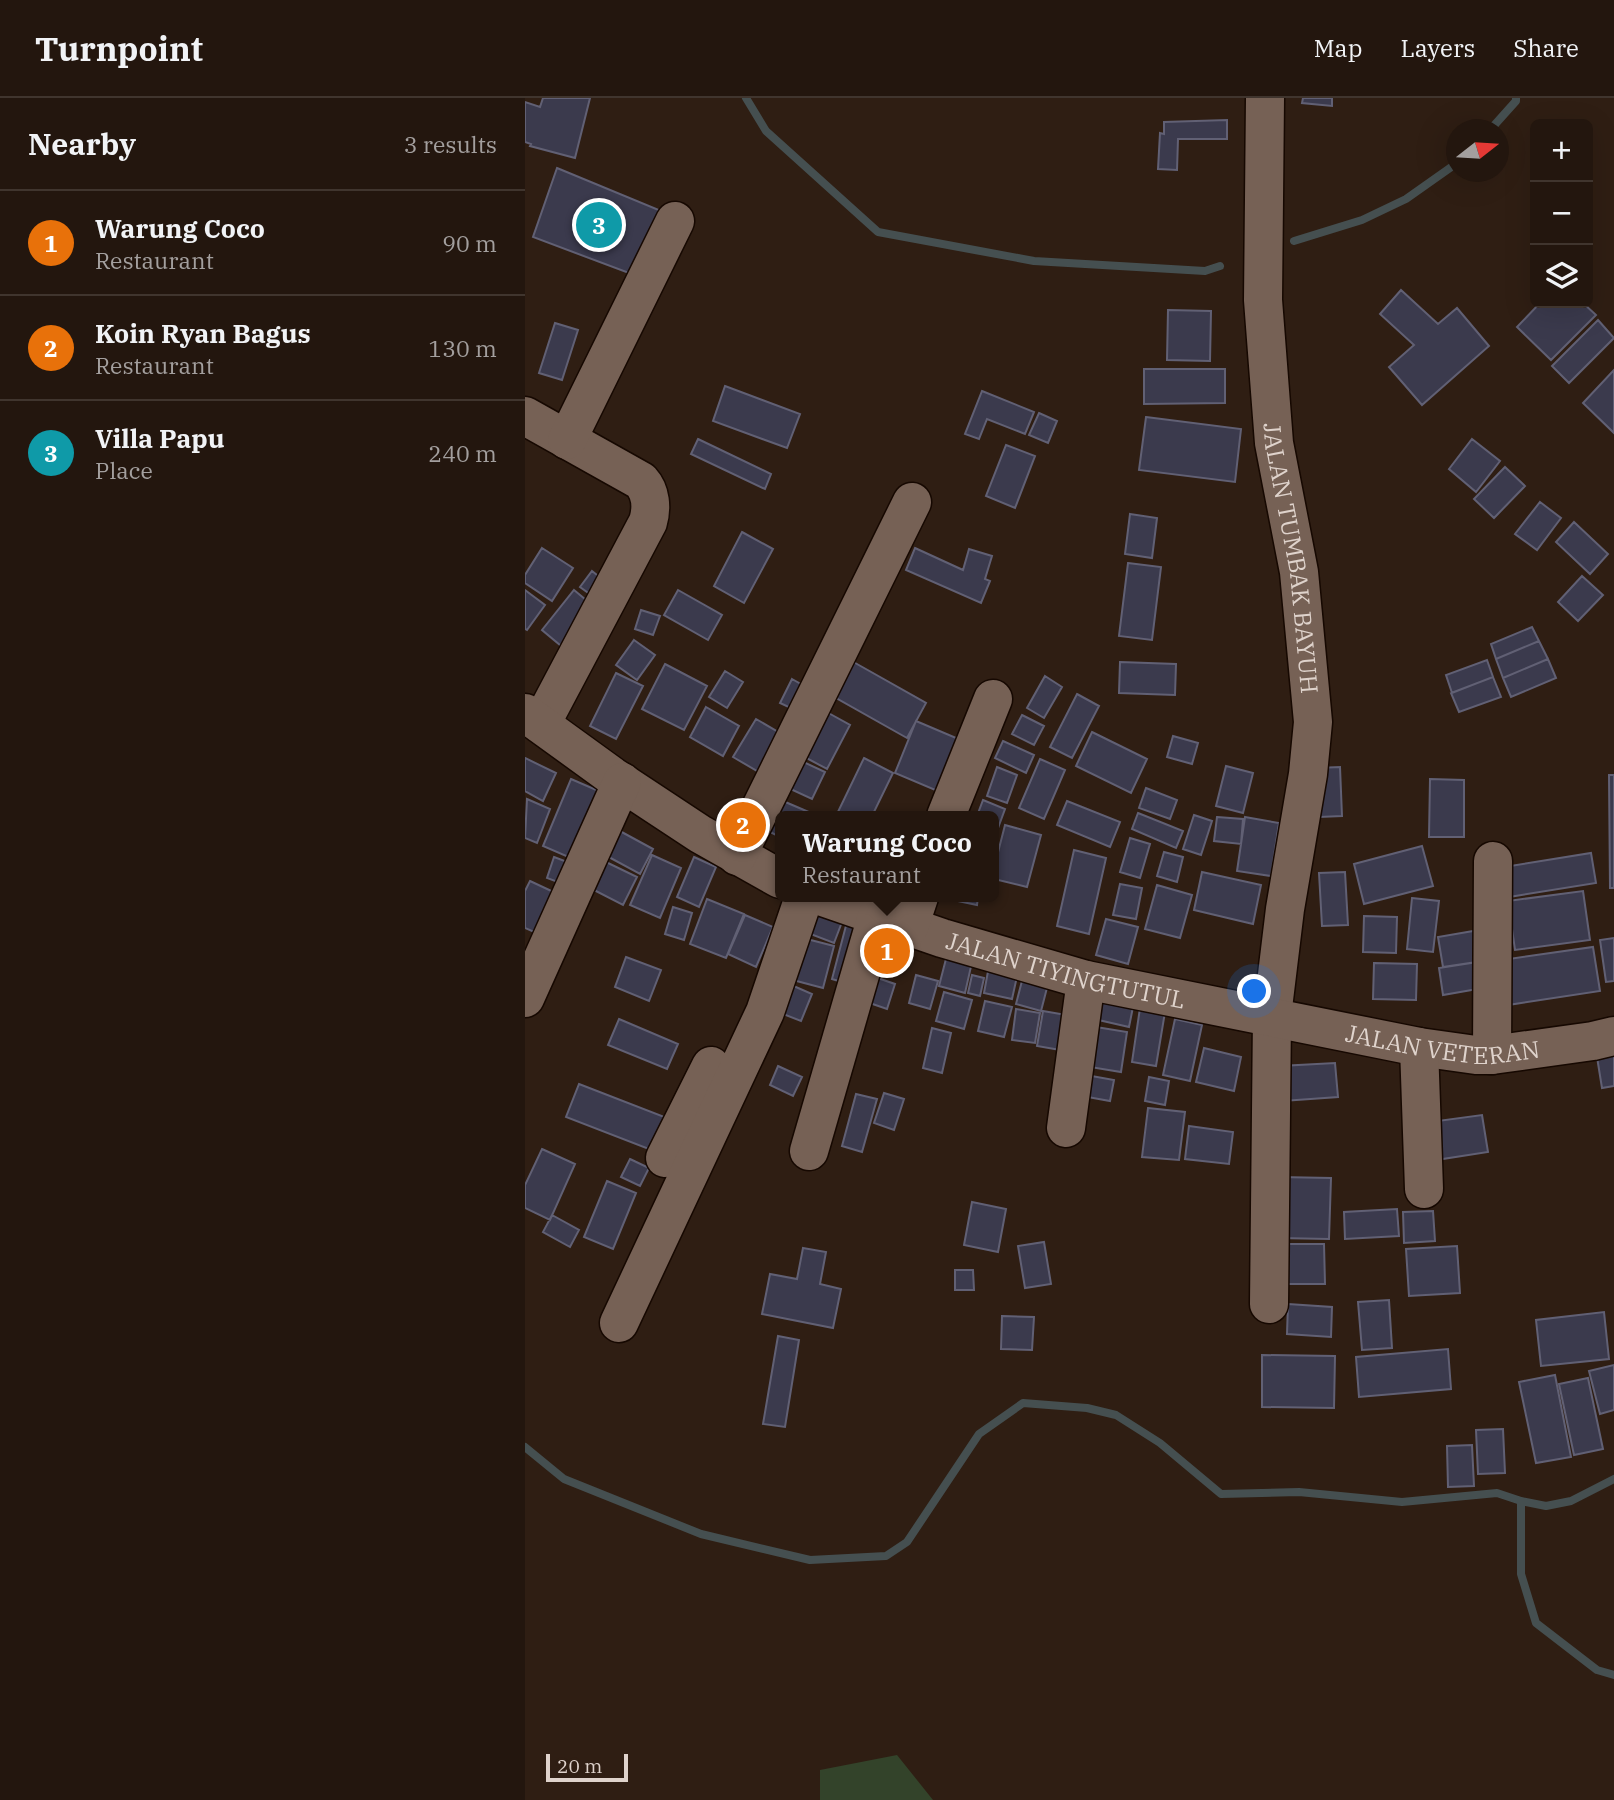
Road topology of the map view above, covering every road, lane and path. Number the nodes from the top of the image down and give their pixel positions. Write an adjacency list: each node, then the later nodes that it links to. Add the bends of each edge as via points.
1 (1265, 98): 19 (street, JALAN TUMBAK BAYUH, via 1263,300 1274,443 1299,572 1313,722)
2 (675, 221): 4 (street)
3 (525, 416): 4 (street)
4 (567, 440): 7 (street, via 641,481 651,512)
5 (912, 502): 10 (street)
6 (993, 699): 9 (street)
7 (533, 718): 8 (street)
8 (622, 782): 10 (street); 18 (street)
9 (948, 811)
10 (737, 856): 12 (street)
11 (1493, 861): 22 (street)
12 (775, 875)
13 (785, 902): 25 (street, via 735,1019)
14 (802, 902): 28 (street, via 765,1012)
15 (848, 902): 16 (street, JALAN TIYINGTUTUL)
16 (902, 913): 17 (street, JALAN TIYINGTUTUL); 24 (street)
17 (1086, 980): 19 (street, JALAN TIYINGTUTUL); 23 (street)
18 (525, 998)
19 (1272, 1016): 21 (street, JALAN VETERAN); 27 (street, JALAN TUMBAK BAYUH)
20 (1614, 1036): 22 (street, JALAN VETERAN)
21 (1419, 1047): 22 (street, JALAN VETERAN); 26 (street)
22 (1492, 1055)
23 (1066, 1128)
24 (809, 1151)
25 (665, 1158)
26 (1424, 1189)
27 (1269, 1304)
28 (619, 1323)

